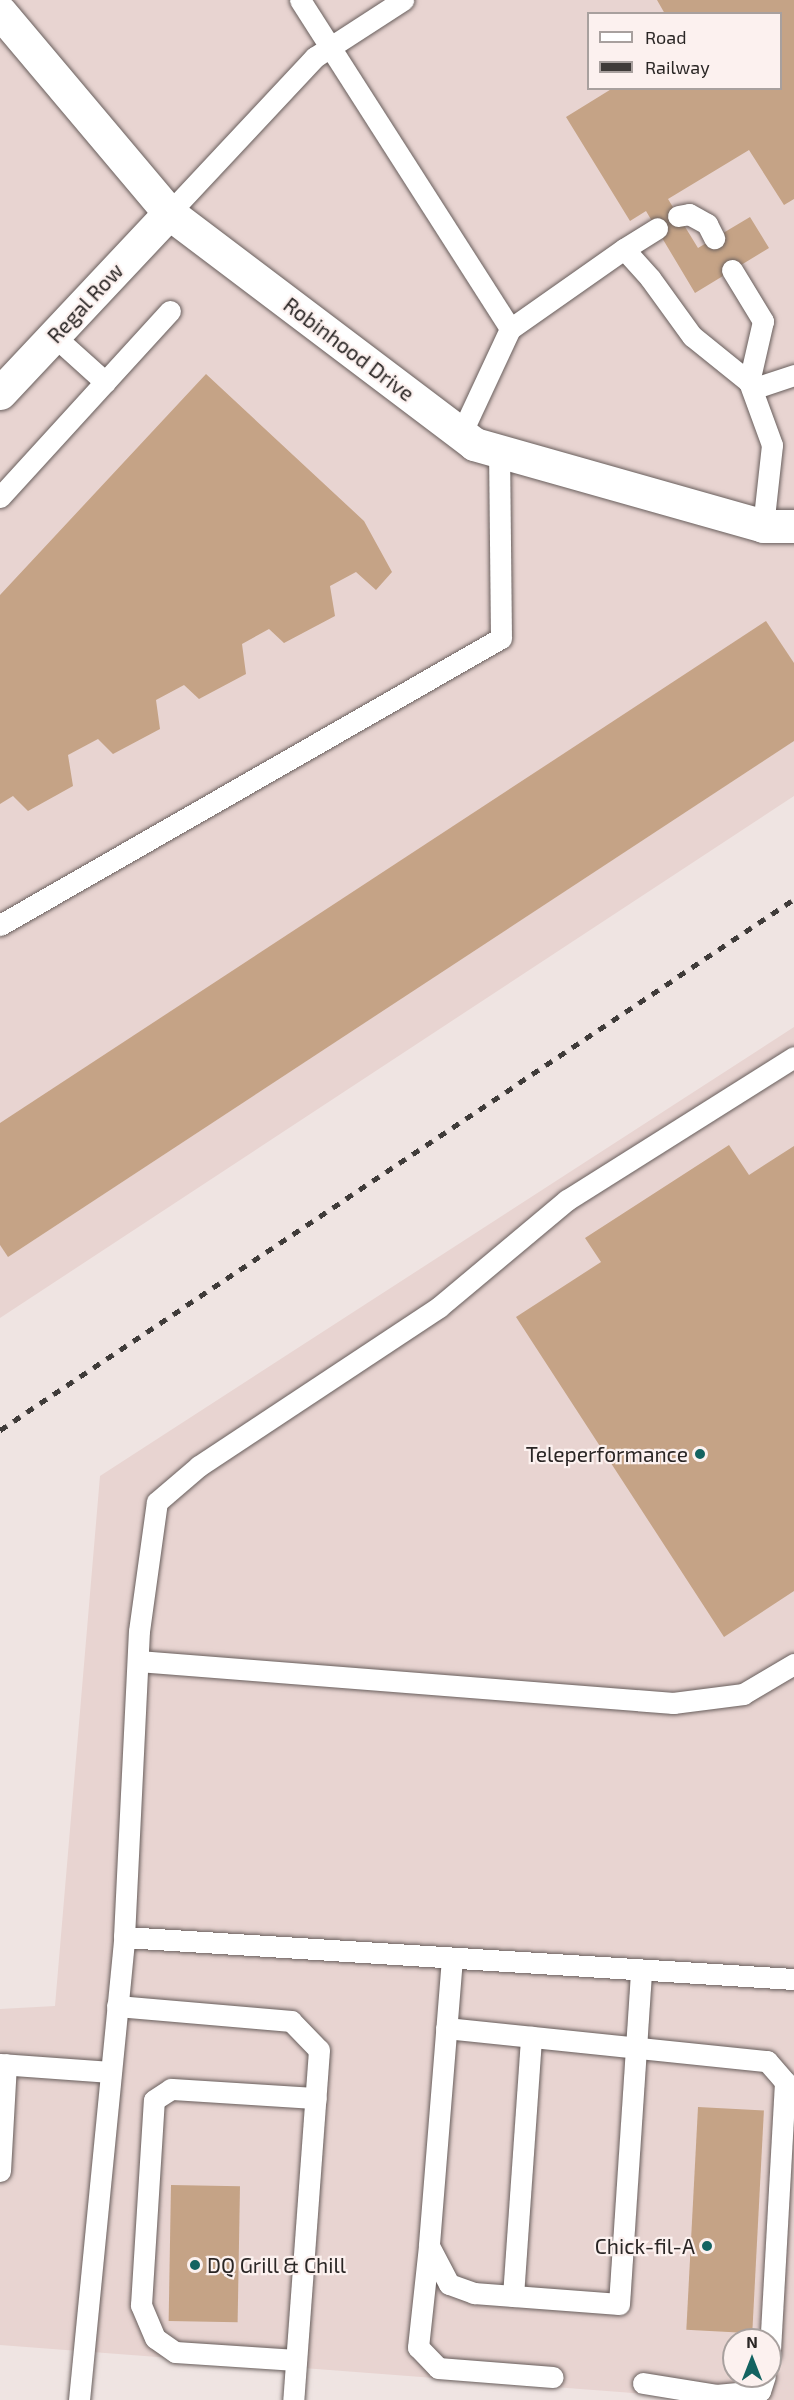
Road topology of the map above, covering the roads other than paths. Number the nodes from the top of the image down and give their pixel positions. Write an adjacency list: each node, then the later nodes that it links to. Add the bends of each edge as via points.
1 (5, 0): 4 (street)
2 (300, 0): 6 (lane)
3 (403, 0): 6 (lane)
4 (0, 3)
5 (0, 12): 7 (street, Robinhood Drive)
6 (332, 47): 7 (lane, via 315,57); 14 (lane)
7 (169, 213): 15 (street, Regal Row); 20 (street, Robinhood Drive)
8 (678, 216): 10 (lane, via 688,214 706,224)
9 (657, 228): 11 (lane)
10 (714, 238)
11 (624, 249): 14 (lane); 18 (lane, via 692,336)
12 (732, 270): 18 (lane, via 763,321)
13 (170, 311): 17 (lane)
14 (510, 329): 20 (lane)
15 (54, 336): 17 (lane); 19 (street, Regal Row)
16 (794, 375): 18 (lane)
17 (105, 382): 22 (lane)
18 (750, 386): 23 (lane, via 772,445)
19 (0, 393)
20 (461, 434): 21 (street, Robinhood Drive, via 474,444)
21 (499, 452): 23 (street, Robinhood Drive); 24 (lane, via 501,638)
22 (0, 497)
23 (779, 526)
24 (0, 925)
25 (794, 1057): 26 (lane, via 567,1200 439,1307 200,1466 157,1502)
26 (138, 1661): 27 (lane, via 673,1703 742,1694); 28 (lane)
27 (794, 1664)
28 (124, 1937): 29 (lane); 32 (lane)
29 (452, 1958): 30 (lane); 33 (lane)
30 (641, 1970): 31 (lane); 35 (lane)
31 (794, 1979)
32 (117, 2006): 37 (lane); 38 (lane, via 291,2021 319,2050)
33 (446, 2028): 34 (lane); 40 (lane)
34 (531, 2037): 35 (lane); 41 (lane)
35 (636, 2048): 41 (lane, via 619,2304); 42 (lane, via 767,2061 785,2082)
36 (3, 2064): 37 (lane); 39 (lane)
37 (111, 2072): 47 (lane)
38 (316, 2098): 43 (lane); 43 (lane, via 171,2089 154,2100 141,2305 155,2338 175,2352)
39 (0, 2171)
40 (429, 2246): 41 (lane, via 449,2284 474,2293); 44 (lane, via 418,2347 438,2368)
41 (513, 2296)
42 (771, 2328)
43 (296, 2360): 48 (lane)
44 (554, 2377)
45 (643, 2383): 46 (lane, via 716,2395)
46 (761, 2388)
47 (79, 2400)
48 (293, 2400)

